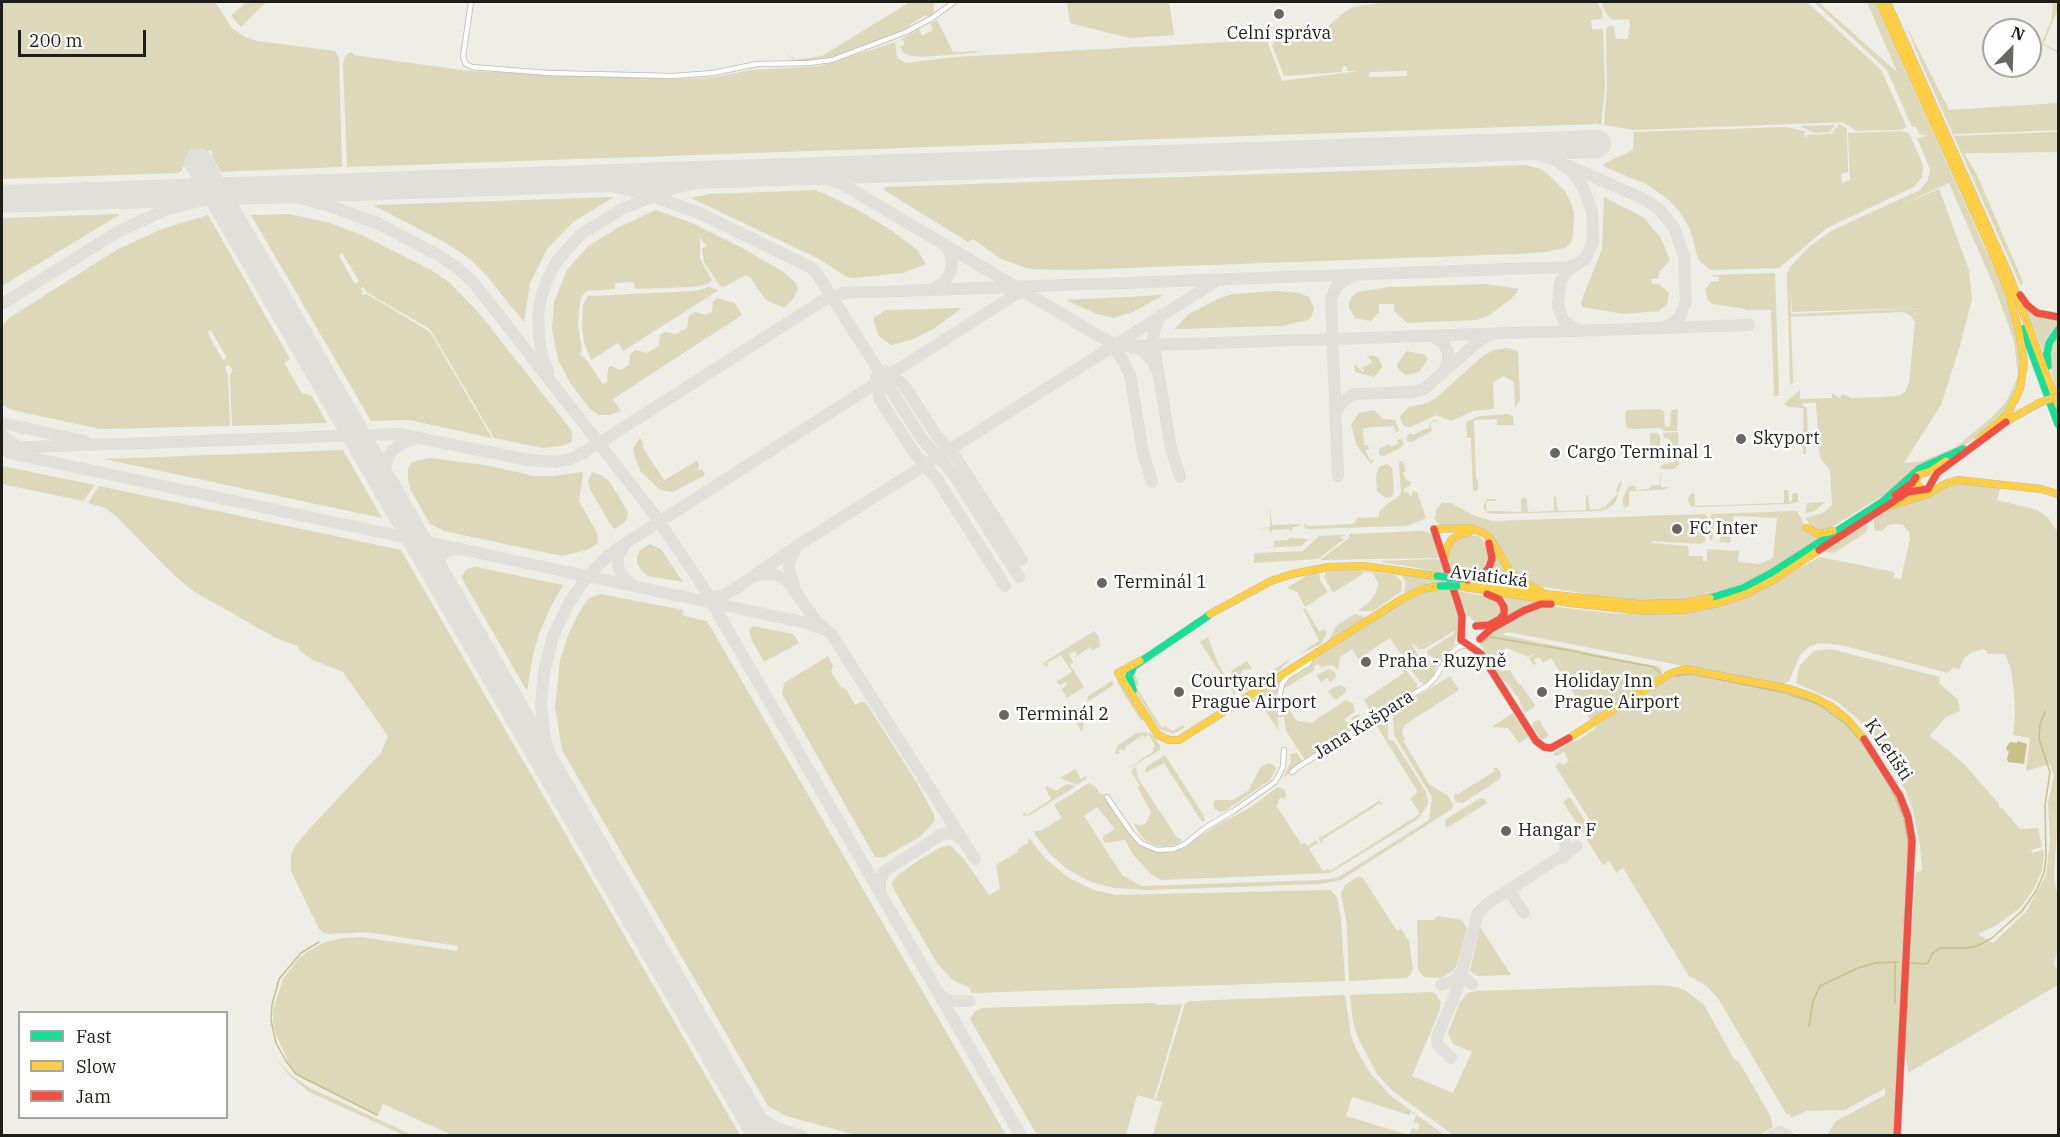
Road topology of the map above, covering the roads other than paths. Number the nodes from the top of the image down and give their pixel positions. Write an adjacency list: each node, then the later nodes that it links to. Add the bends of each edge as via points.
1 (471, 2): 2 (street, via 463,57 472,67 644,76 694,75 757,64 832,60 885,41)
2 (954, 2)
3 (1880, 2): 6 (main road)
4 (1887, 2): 5 (main road)
5 (2009, 275): 7 (main road, via 2034,311); 9 (main road)
6 (2008, 291): 12 (main road); 13 (main road, via 2022,348 2023,379 2007,415)
7 (2058, 317)
8 (2058, 330): 9 (main road, via 2050,340 2047,354)
9 (2056, 394): 10 (main road); 11 (main road, bridge)
10 (2058, 405)
11 (2006, 422): 13 (main road); 17 (main road, Aviatická, via 1937,473)
12 (2058, 424)
13 (1979, 439): 14 (main road)
14 (1966, 448): 15 (main road); 19 (main road, Aviatická, via 1919,469)
15 (1920, 475): 17 (main road, via 1931,477); 17 (main road, via 1917,486); 19 (main road)
16 (1992, 483): 17 (main road, via 1956,477); 18 (main road); 19 (main road, via 1954,481 1928,494)
17 (1928, 487): 19 (main road, Aviatická)
18 (2058, 494)
19 (1885, 504): 21 (main road, Aviatická); 28 (main road, Aviatická, via 1775,579 1733,599 1676,611)
20 (1807, 528): 21 (main road, via 1821,534)
21 (1841, 528): 27 (main road, Aviatická, via 1753,583 1700,601 1647,604)
22 (1434, 529): 23 (main road); 24 (main road, K Letišti); 27 (main road, via 1470,528 1484,533 1511,573)
23 (1470, 532): 24 (main road, via 1451,540); 25 (main road, via 1487,540 1492,558 1481,576)
24 (1445, 564): 29 (main road, K Letišti)
25 (1462, 579): 27 (main road, Aviatická); 35 (main road, Aviatická, bridge, via 1341,565 1292,574 1260,587 1197,624 1140,661 1129,676 1139,707 1158,735 1174,741)
26 (1473, 589): 28 (main road, Aviatická); 30 (main road, via 1497,597 1504,609 1500,619); 35 (main road, Aviatická, bridge, via 1423,589)
27 (1543, 592)
28 (1598, 606): 32 (main road, via 1537,605 1491,629)
29 (1461, 613): 30 (main road, K Letišti); 31 (main road, K Letišti)
30 (1475, 626): 31 (main road, via 1466,626); 32 (main road, K Letišti)
31 (1461, 634): 33 (main road, K Letišti, via 1462,642); 34 (street, Jana Kašpara)
32 (1480, 640): 33 (main road); 36 (main road, K Letišti)
33 (1469, 646): 34 (street); 36 (main road, K Letišti)
34 (1456, 649): 39 (street, Jana Kašpara, via 1428,685)
35 (1312, 656): 37 (street, via 1309,663 1282,684)
36 (1483, 657): 41 (main road, K Letišti, via 1536,741 1546,748 1557,746 1669,674 1684,669 1806,694 1832,707 1855,727 1896,787 1911,829)
37 (1280, 714)
38 (1284, 750): 40 (street, via 1283,768 1276,780 1174,849 1162,850 1141,843)
39 (1293, 772)
40 (1107, 797)
41 (1897, 1136)

